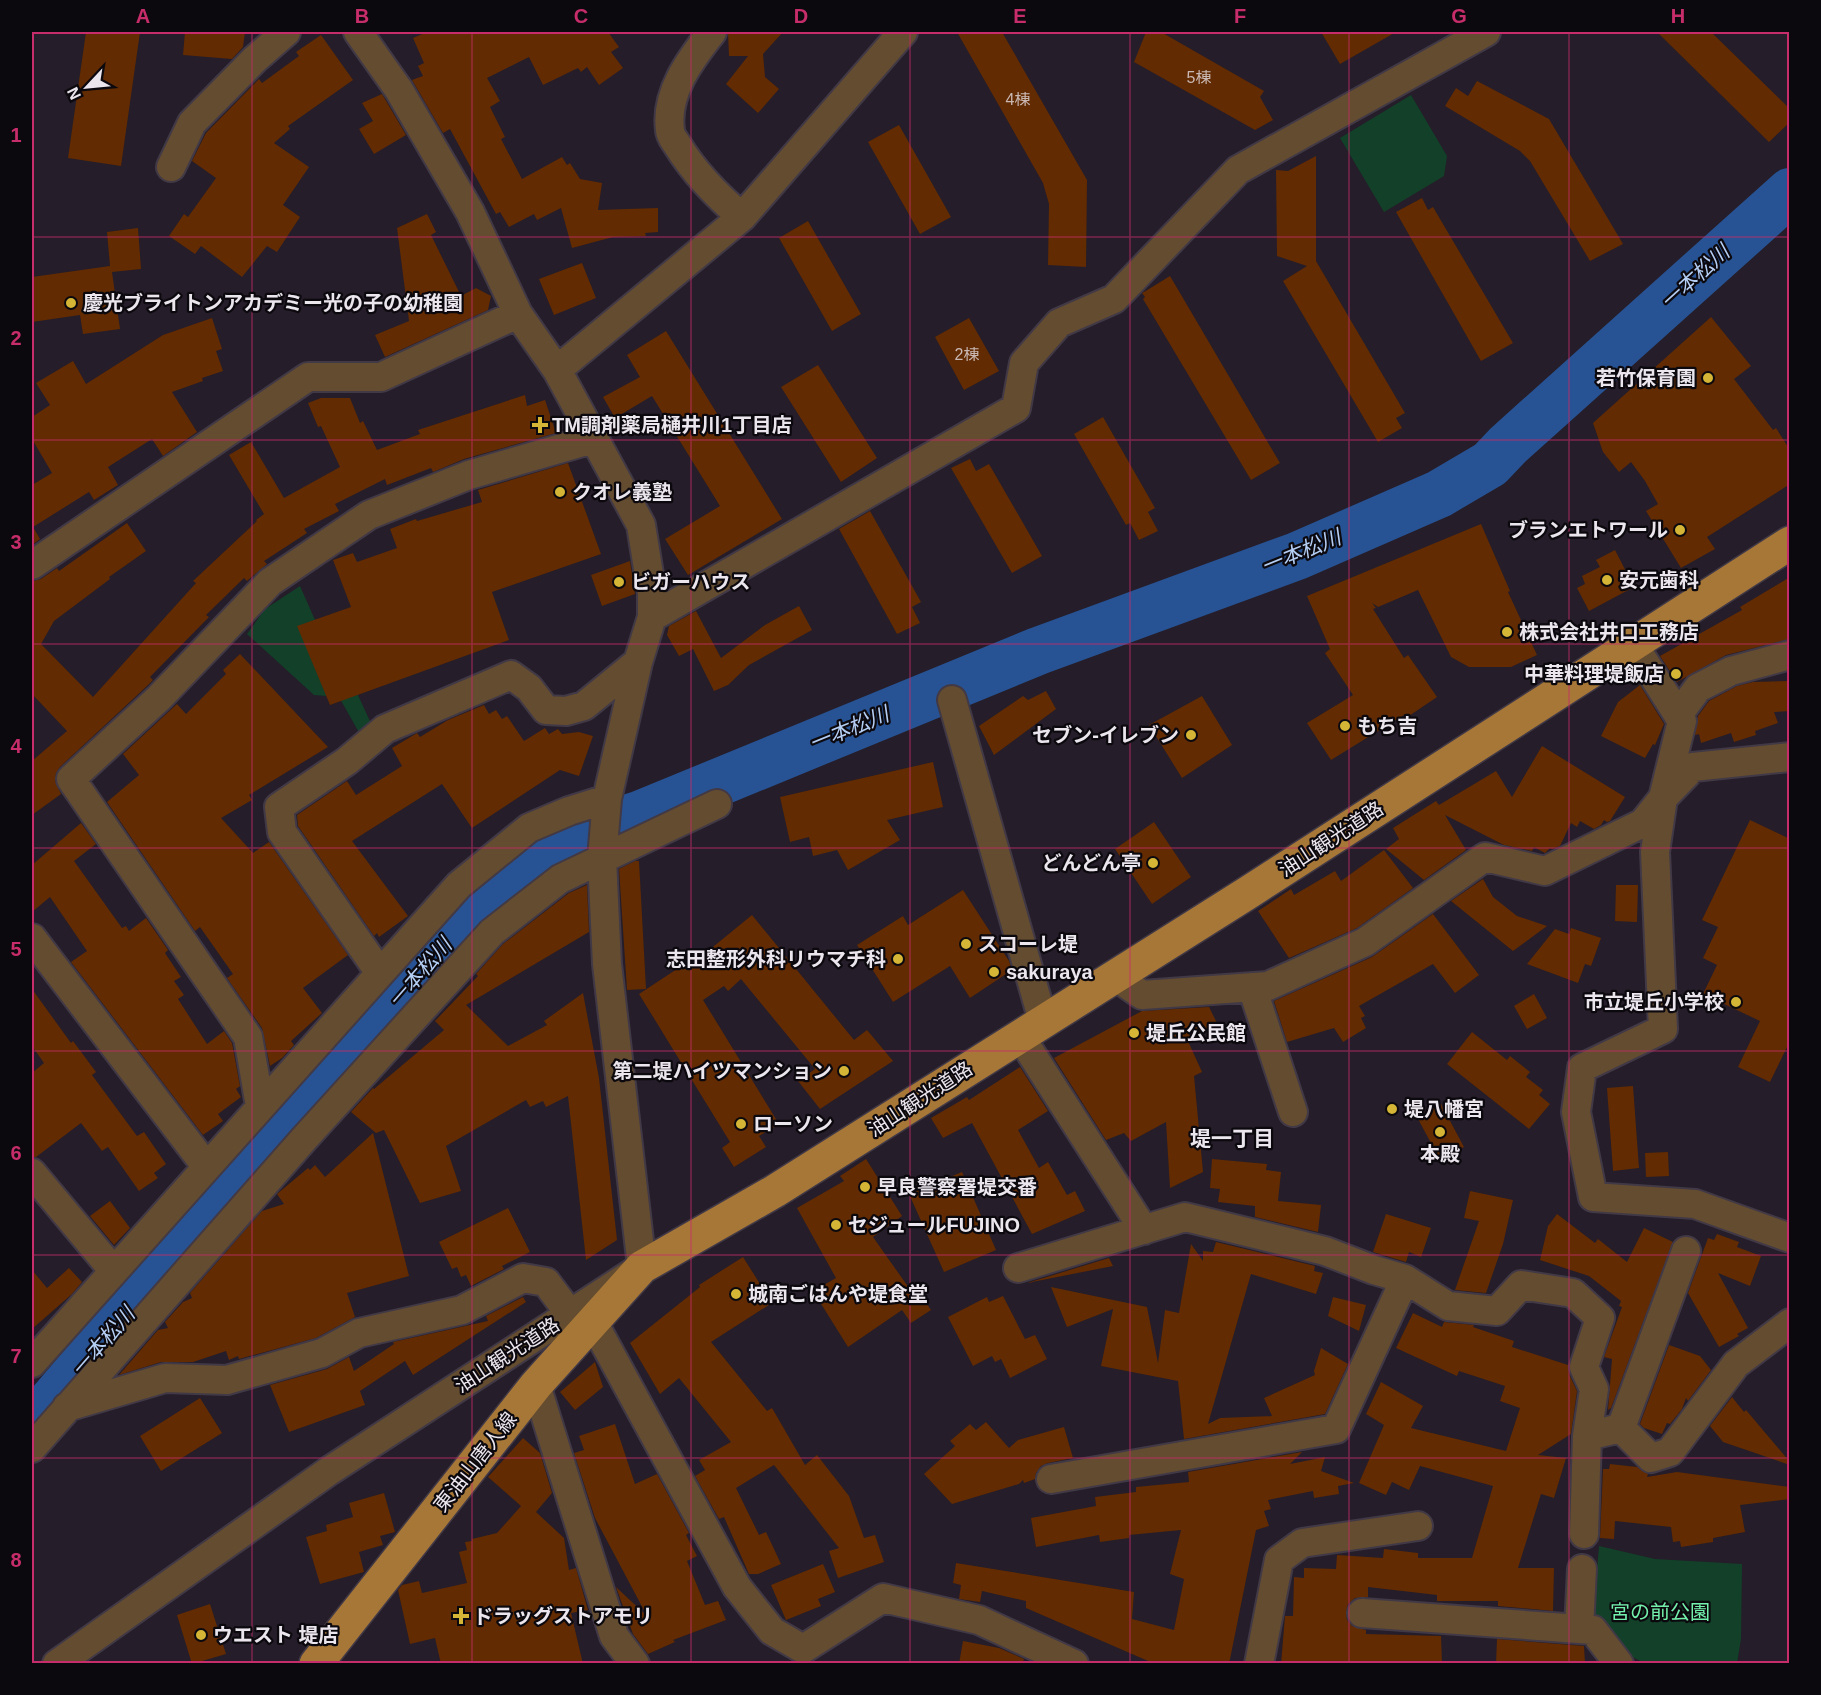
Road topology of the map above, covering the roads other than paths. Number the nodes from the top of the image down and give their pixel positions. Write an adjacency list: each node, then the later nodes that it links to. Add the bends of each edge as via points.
1 (286, 32): 6 (street, via 192,123)
2 (358, 32): 8 (street, via 399,90 470,212)
3 (712, 32): 7 (street, via 672,95 669,133 711,190)
4 (903, 32): 7 (street)
5 (1486, 32): 13 (street, via 1238,170 1114,299 1059,323 1024,363 1016,408)
6 (171, 167)
7 (742, 217): 9 (street)
8 (518, 314): 9 (street); 12 (street, via 381,377 308,377)
9 (557, 370): 10 (street)
10 (593, 439): 13 (street, via 640,525 652,593); 29 (street, via 469,475 369,515 270,582 159,698 71,779 249,1037)
11 (1790, 543): 14 (main road, 油山観光道路)
12 (32, 565)
13 (652, 617): 16 (street)
14 (1633, 644): 18 (street); 26 (main road, 油山観光道路)
15 (1790, 655): 18 (street, via 1731,671 1698,688)
16 (638, 662): 22 (street); 25 (street, via 584,706 566,711 546,710 529,688 511,675 491,683 385,729 347,761 279,807 282,832)
17 (952, 700): 28 (street)
18 (1678, 715): 20 (street, via 1682,721)
19 (1790, 757): 20 (street, via 1693,767)
20 (1663, 798): 27 (street, via 1643,823 1545,871 1485,857 1365,942 1268,986); 34 (street, via 1655,852 1663,1029 1582,1068 1576,1112 1593,1197 1695,1204)
21 (717, 804): 23 (street)
22 (606, 806): 23 (street); 25 (street, via 569,811 529,828 459,885)
23 (602, 853): 36 (street, via 607,964); 44 (street, via 560,879 492,932)
24 (32, 938): 31 (street)
25 (380, 973): 29 (street)
26 (1115, 976): 27 (street, via 1142,995); 28 (main road, 油山観光道路)
27 (1252, 987): 30 (street)
28 (1031, 1028): 33 (street); 36 (main road, 油山観光道路, via 775,1191)
29 (260, 1106): 31 (street)
30 (1293, 1113)
31 (206, 1167): 38 (street)
32 (32, 1173): 38 (street)
33 (1144, 1230): 37 (street); 39 (street, via 1185,1217 1325,1251)
34 (1790, 1238)
35 (1686, 1251): 45 (street)
36 (642, 1267): 40 (main road, 東油山唐人線)
37 (1018, 1268)
38 (113, 1270): 42 (street)
39 (1405, 1279): 46 (street, via 1448,1306 1497,1311 1521,1285 1574,1293 1600,1318 1584,1367 1594,1389); 48 (street, via 1336,1429)
40 (581, 1318): 43 (main road, 東油山唐人線); 44 (street, via 546,1282 523,1278 462,1311 359,1333 322,1353 227,1380 165,1378); 54 (street, 油山観光道路, via 329,1471); 57 (street, via 737,1587 772,1631 803,1648 883,1598 979,1620)
41 (1790, 1323): 45 (street, via 1736,1364 1670,1452 1651,1458)
42 (32, 1362)
43 (536, 1385): 55 (main road, 東油山唐人線); 56 (street, via 614,1636)
44 (67, 1407): 47 (street)
45 (1621, 1428): 46 (street)
46 (1587, 1436): 50 (street)
47 (32, 1448)
48 (1051, 1479)
49 (1418, 1526): 58 (street, via 1302,1543 1279,1560)
50 (1584, 1534)
51 (1582, 1569): 53 (street)
52 (1362, 1613): 53 (street)
53 (1580, 1629): 59 (street, via 1593,1630)
54 (57, 1664)
55 (316, 1664)
56 (635, 1664)
57 (1074, 1664)
58 (1259, 1664)
59 (1619, 1664)

